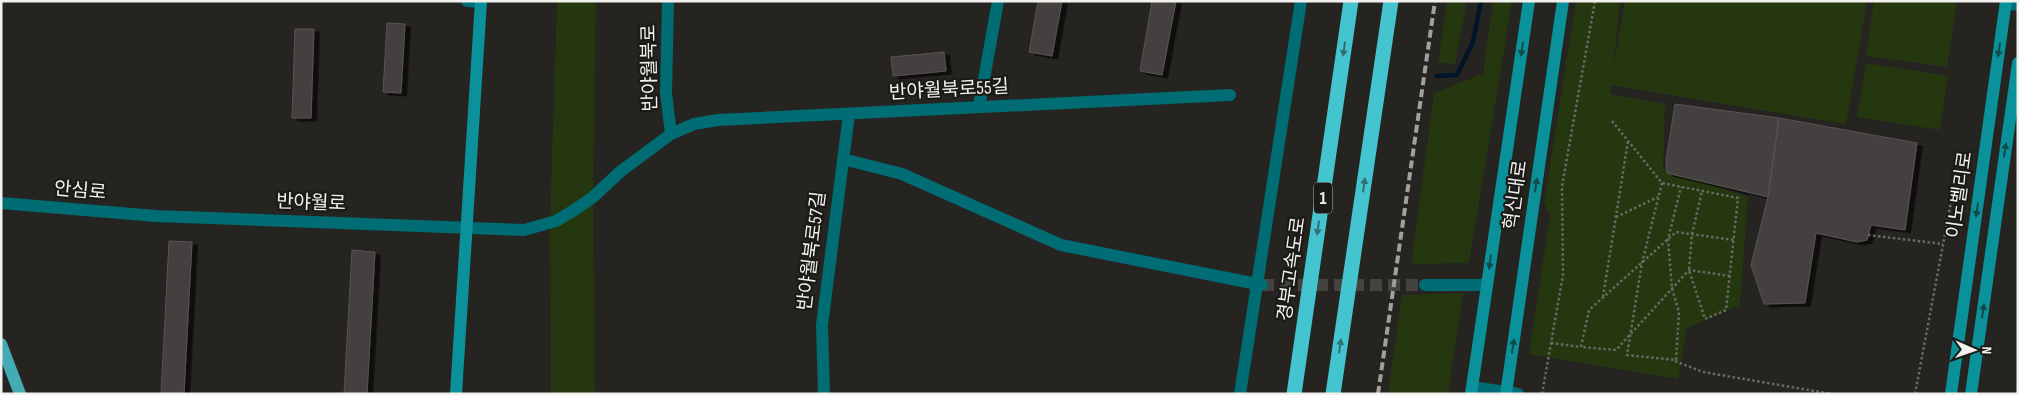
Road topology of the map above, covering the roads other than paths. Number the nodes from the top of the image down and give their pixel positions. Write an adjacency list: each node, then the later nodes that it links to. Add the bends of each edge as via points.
1 (467, 1): 9 (street)
2 (668, 1): 15 (street, 반야월북로, via 666,93)
3 (998, 1): 13 (street)
4 (1301, 1): 20 (street)
5 (1351, 1): 30 (highway, 경부고속도로 / 1, one-way to 30)
6 (1391, 1): 31 (highway, 1, one-way to 6)
7 (1529, 1): 22 (main road, one-way to 22)
8 (1563, 1): 25 (main road, 혁신대로, one-way to 8)
9 (481, 2): 19 (main road)
10 (2010, 3): 32 (main road, 이노벨리로, one-way to 32)
11 (2018, 63): 33 (main road, one-way to 11)
12 (1230, 95): 13 (street, 반야월북로55길)
13 (979, 108): 14 (street, 반야월북로55길)
14 (849, 114): 15 (street, 반야월북로55길, via 718,120 694,124); 16 (street, 반야월북로57길)
15 (671, 134): 19 (street, 반야월로, via 621,171 593,197 556,221 524,230)
16 (843, 159): 20 (street, via 902,174 1061,245); 28 (street, 반야월북로57길, via 822,325)
17 (1, 203): 18 (street, 안심로)
18 (156, 216): 19 (street, 반야월로)
19 (466, 228): 27 (main road)
20 (1259, 285): 29 (street)
21 (1425, 285): 22 (street)
22 (1487, 285): 24 (main road)
23 (1, 344): 26 (main road)
24 (1471, 390): 25 (street)
25 (1510, 393)
26 (20, 394)
27 (456, 394)
28 (824, 394)
29 (1240, 394)
30 (1294, 394)
31 (1333, 394)
32 (1951, 394)
33 (1971, 394)

